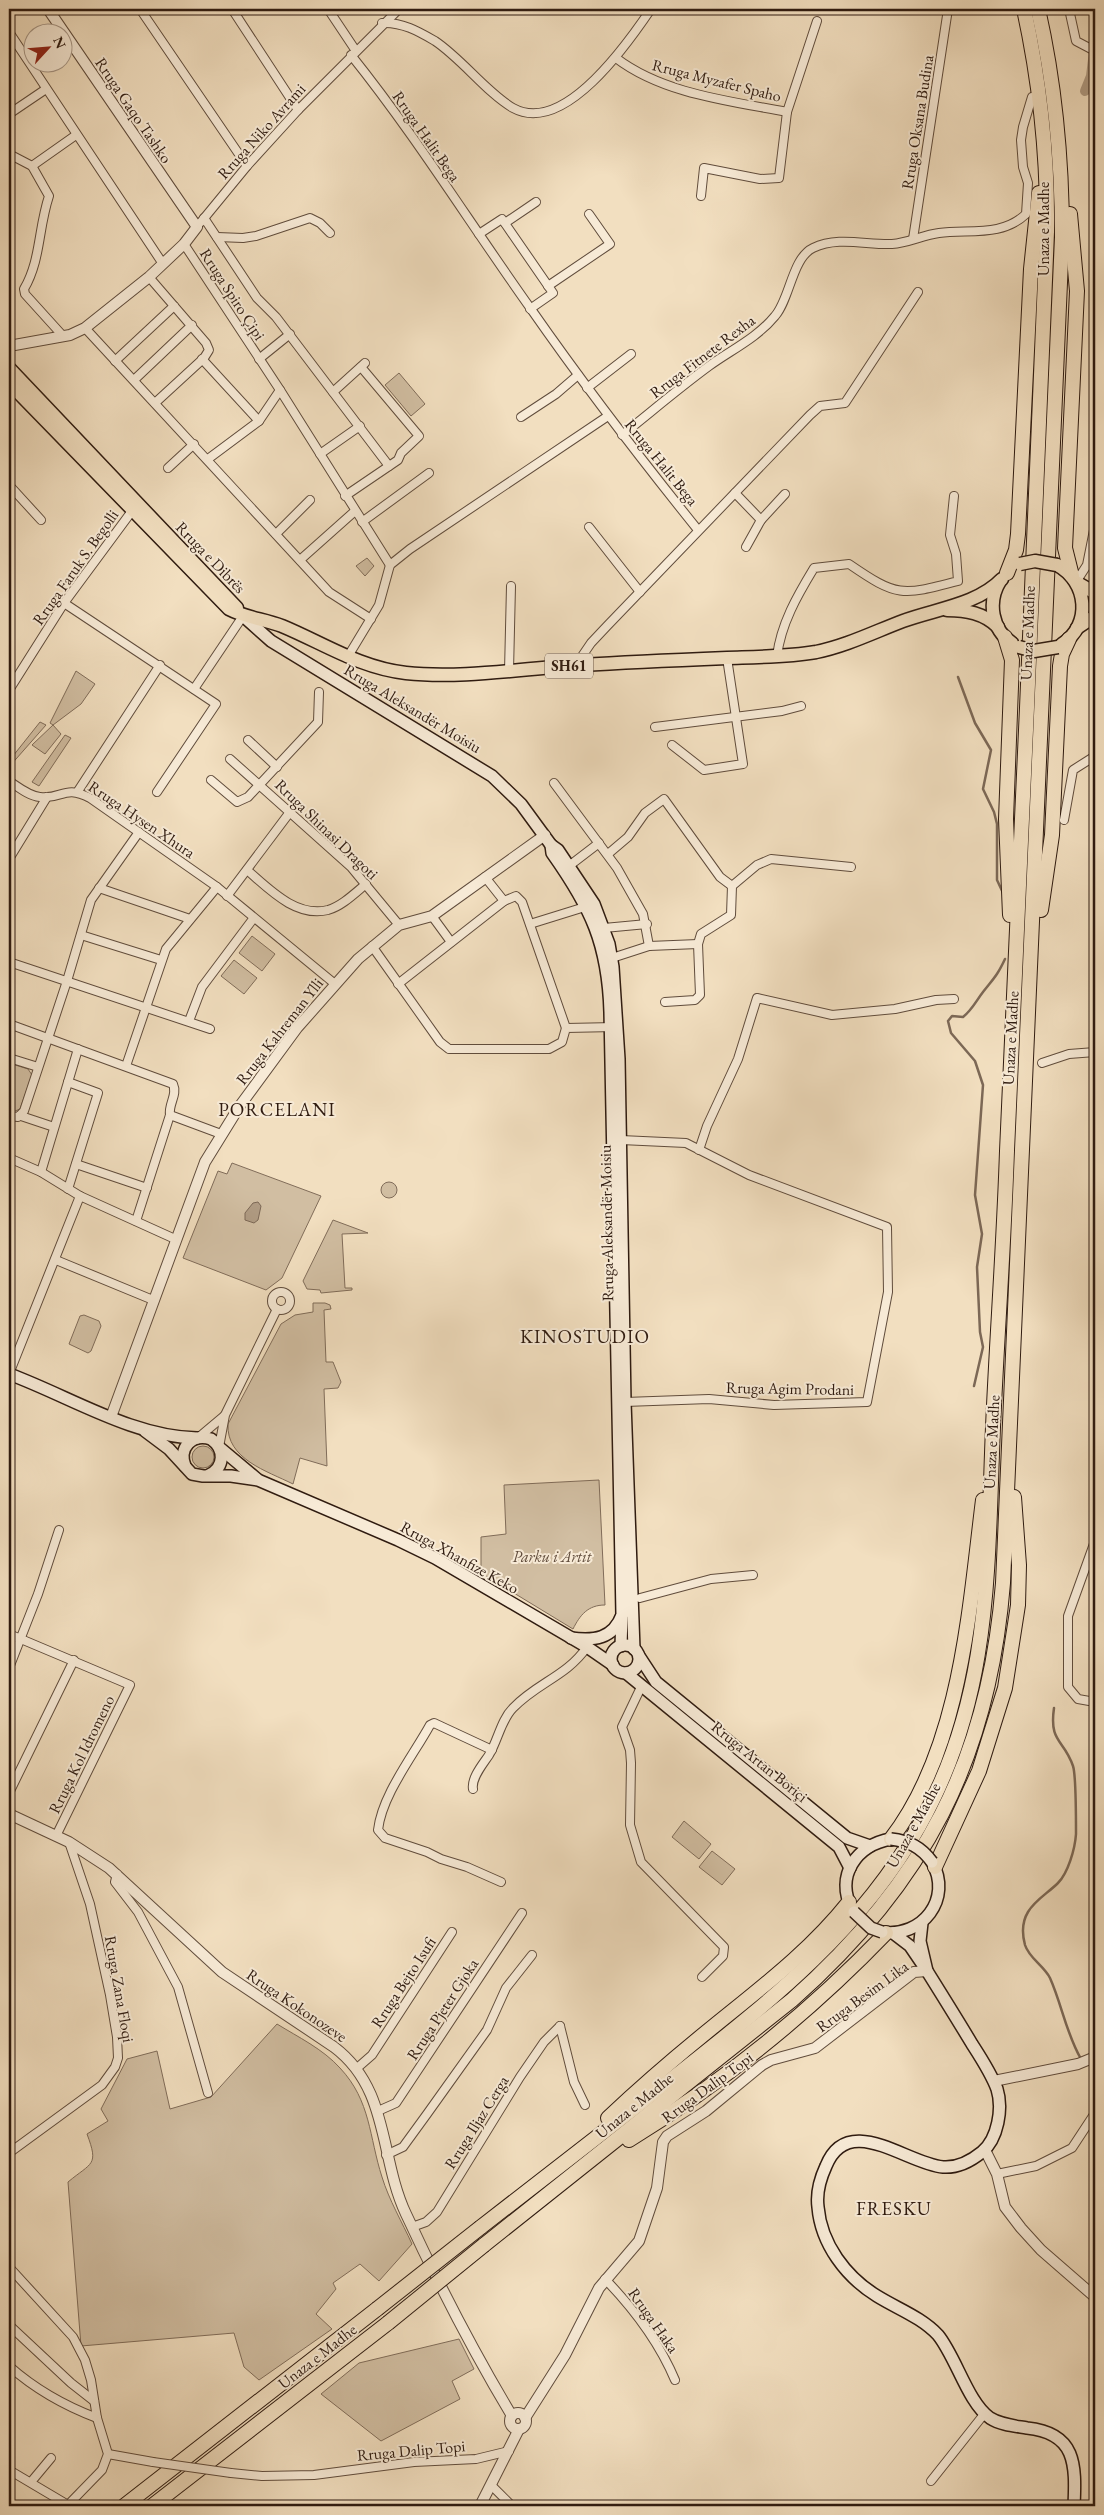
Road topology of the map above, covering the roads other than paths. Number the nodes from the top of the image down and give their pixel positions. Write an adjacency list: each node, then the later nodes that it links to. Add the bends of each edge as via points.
1 (48, 9): 33 (street, Rruga Gaqo Tashko)
2 (140, 9): 27 (street)
3 (232, 9): 21 (street)
4 (328, 9): 17 (street, Rruga Halit Bega)
5 (399, 9): 14 (street, Rruga Niko Avrami)
6 (651, 9): 18 (street)
7 (948, 9): 37 (street, Rruga Oksana Budina)
8 (1016, 9): 20 (highway)
9 (1024, 9): 191 (highway, Unaza e Madhe, via 1044,126 1047,224)
10 (1038, 9): 190 (highway, Unaza e Madhe, via 1058,126 1062,236)
11 (1046, 9): 92 (highway, via 1062,95 1076,269 1065,548)
12 (1069, 9): 16 (street, via 1076,41)
13 (817, 21): 22 (street)
14 (382, 23): 17 (street, Rruga Niko Avrami); 18 (street, via 404,25 429,37 508,105 524,112 563,105)
15 (9, 32): 19 (street)
16 (1092, 49)
17 (354, 53): 21 (street, Rruga Niko Avrami); 35 (street, Rruga Halit Bega)
18 (616, 58): 22 (street, Rruga Myzafer Spaho, via 646,78 709,96)
19 (46, 89): 23 (street); 24 (street)
20 (1032, 96): 37 (street, Rruga Fitnete Rexha, via 1021,140 1028,183 1026,214 1001,228 972,233 940,233); 91 (highway, via 1039,197 1030,269 1018,534 1016,550)
21 (298, 110): 27 (street, Rruga Niko Avrami)
22 (787, 112): 28 (street, via 779,178 760,179 704,168)
23 (9, 114)
24 (76, 135): 26 (street); 39 (street)
25 (9, 154): 26 (street)
26 (32, 166): 48 (street, via 49,196 38,238 35,269 24,289)
27 (247, 166): 31 (street, Rruga Niko Avrami)
28 (701, 196)
29 (536, 202): 32 (street)
30 (589, 214): 41 (street, via 610,244)
31 (204, 218): 33 (street, Rruga Niko Avrami); 36 (street, Rruga Spiro Çipi)
32 (505, 223): 35 (street, via 502,218); 41 (street)
33 (197, 227): 38 (street, Rruga Niko Avrami)
34 (330, 233): 36 (street, via 310,218 256,236)
35 (479, 234): 44 (street, Rruga Halit Bega)
36 (217, 237): 47 (street, Rruga Spiro Çipi, via 256,298)
37 (913, 239): 66 (street, Rruga Fitnete Rexha, via 892,244 833,242 811,249 797,268 784,303 763,329 709,366)
38 (184, 244): 39 (street, Rruga Niko Avrami); 52 (street, Rruga Spiro Çipi)
39 (164, 264): 40 (street, Rruga Niko Avrami)
40 (149, 277): 43 (street); 46 (street, Rruga Niko Avrami)
41 (548, 286): 44 (street, via 553,293)
42 (918, 292): 74 (street, via 845,403 820,406)
43 (174, 306): 45 (street); 53 (street)
44 (530, 309): 55 (street, Rruga Halit Bega)
45 (192, 326): 51 (street, via 208,346 208,353); 56 (street)
46 (85, 328): 48 (street, Rruga Niko Avrami); 53 (street)
47 (290, 334): 52 (street, Rruga Spiro Çipi); 60 (street, Rruga Spiro Çipi)
48 (63, 336): 49 (street, Rruga Niko Avrami)
49 (9, 346)
50 (631, 354): 58 (street)
51 (202, 359): 61 (street); 64 (street)
52 (259, 359): 59 (street, Rruga Spiro Çipi)
53 (115, 361): 56 (street)
54 (9, 368): 98 (main road, Rruga e Dibrës)
55 (578, 375): 58 (street, Rruga Halit Bega); 62 (street, via 556,394)
56 (134, 380): 61 (street)
57 (9, 383): 79 (main road, Rruga e Dibrës)
58 (587, 388): 63 (street, Rruga Halit Bega)
59 (280, 390): 64 (street); 68 (street, Rruga Spiro Çipi)
60 (333, 392): 65 (street, Rruga Spiro Çipi); 70 (street, via 363,365 420,436)
61 (155, 403): 67 (street)
62 (521, 416)
63 (608, 416): 66 (street, Rruga Halit Bega); 90 (street)
64 (259, 421): 69 (street)
65 (360, 426): 68 (street); 70 (street, Rruga Spiro Çipi)
66 (622, 435): 86 (street, Rruga Halit Bega)
67 (194, 444): 69 (street); 71 (street)
68 (320, 454): 76 (street, Rruga Spiro Çipi)
69 (208, 459): 87 (street)
70 (388, 466): 76 (street)
71 (168, 468)
72 (428, 473): 83 (street)
73 (9, 485): 81 (street)
74 (735, 493): 82 (street); 86 (street)
75 (785, 494): 82 (street)
76 (346, 496): 80 (street, Rruga Spiro Çipi)
77 (954, 496): 103 (street, via 950,534 958,580 927,589 898,592 880,586 849,564 814,568 782,630)
78 (310, 500): 87 (street)
79 (132, 511): 96 (street, Rruga Faruk S. Begolli); 98 (main road, Rruga e Dibrës, via 212,594)
80 (355, 511): 83 (street, Rruga Spiro Çipi); 89 (street)
81 (41, 520)
82 (761, 520): 88 (street)
83 (362, 522): 90 (street, Rruga Spiro Çipi)
84 (1095, 525): 92 (street, via 1087,565)
85 (589, 527): 94 (street)
86 (698, 530): 94 (street)
87 (276, 534): 89 (street)
88 (746, 547)
89 (300, 560): 100 (street, via 329,592)
90 (390, 565): 100 (street, via 379,605)
91 (1005, 576): 92 (main road, bridge, via 1020,564 1035,561 1058,565); 97 (main road, via 982,594); 101 (main road, via 994,594 993,608)
92 (1074, 579): 95 (main road); 102 (main road, via 1083,604)
93 (511, 586): 108 (street)
94 (640, 592): 107 (street, via 591,643)
95 (1095, 593)
96 (64, 603): 106 (street); 110 (street, Rruga Faruk S. Begolli)
97 (940, 609): 101 (main road, via 985,617); 103 (main road, SH61, via 831,648)
98 (243, 616): 104 (main road, SH61, via 281,626); 109 (street); 130 (main road, Rruga Aleksandër Moisiu, via 271,641 492,776 521,804)
99 (1095, 616): 102 (main road)
100 (371, 619): 104 (street)
101 (1001, 632): 102 (main road, bridge, via 1019,647 1042,651 1058,647); 191 (highway, via 1010,648 1012,666 1006,819 1010,922 1000,1162)
102 (1073, 633): 190 (highway, via 1060,666 1052,835 1040,921 1028,1160)
103 (777, 656): 105 (main road, SH61)
104 (347, 658): 108 (main road, SH61, via 405,673)
105 (726, 658): 107 (main road, SH61); 113 (street)
106 (160, 665): 109 (street); 124 (street)
107 (576, 665): 108 (main road, SH61)
108 (509, 671)
109 (194, 689): 125 (street, via 216,704)
110 (9, 690)
111 (319, 692): 119 (street, via 318,722)
112 (801, 706): 113 (street)
113 (736, 716): 114 (street); 116 (street, via 743,764 704,770)
114 (655, 727)
115 (248, 740): 119 (street)
116 (672, 745)
117 (1095, 756): 128 (street, via 1073,770)
118 (230, 759): 123 (street, Rruga Shinasi Dragoti)
119 (277, 767): 123 (street)
120 (211, 780): 123 (street, via 237,802 244,801)
121 (554, 782): 131 (street)
122 (10, 783): 126 (street, via 33,795)
123 (260, 785): 127 (street, Rruga Shinasi Dragoti)
124 (78, 792): 126 (street, Rruga Hysen Xhura); 129 (street, Rruga Hysen Xhura)
125 (157, 792)
126 (47, 797): 134 (street)
127 (290, 812): 137 (street); 139 (street, Rruga Shinasi Dragoti)
128 (1064, 820)
129 (139, 832): 141 (street, Rruga Hysen Xhura); 142 (street)
130 (544, 835): 132 (main road, Rruga Aleksandër Moisiu); 138 (street, Rruga Kahreman Ylli)
131 (599, 843): 133 (street); 135 (street)
132 (551, 845): 135 (main road, Rruga Aleksandër Moisiu); 145 (main road, Rruga Aleksandër Moisiu, via 552,853)
133 (608, 854): 140 (street, via 628,837 645,814 664,799 720,877); 150 (street)
134 (9, 859)
135 (569, 866): 145 (main road, Rruga Aleksandër Moisiu)
136 (850, 867): 140 (street, via 771,859 756,865)
137 (247, 870): 139 (street, via 289,904 314,911 334,907); 143 (street)
138 (485, 877): 144 (street); 146 (street, Rruga Kahreman Ylli)
139 (366, 884): 151 (street, Rruga Shinasi Dragoti)
140 (732, 886): 155 (street, via 731,915 706,929)
141 (217, 887): 143 (street, Rruga Hysen Xhura); 147 (street)
142 (99, 888): 147 (street); 153 (street, via 91,900)
143 (227, 896): 148 (street, Rruga Hysen Xhura)
144 (504, 901): 149 (street, via 512,896 520,898); 154 (street)
145 (590, 905): 149 (street); 152 (main road, Rruga Aleksandër Moisiu); 169 (main road, Rruga Aleksandër Moisiu, via 604,953)
146 (432, 916): 151 (street, Rruga Kahreman Ylli); 154 (street)
147 (190, 919): 159 (street)
148 (253, 919): 162 (street, Rruga Hysen Xhura); 167 (street, via 202,987)
149 (530, 924): 170 (street)
150 (647, 924): 152 (street); 157 (street)
151 (399, 925): 156 (street, Rruga Kahreman Ylli)
152 (604, 928): 158 (main road, Rruga Aleksandër Moisiu)
153 (81, 935): 159 (street); 161 (street)
154 (451, 942): 163 (street)
155 (698, 944): 157 (street); 165 (street, via 700,995 694,1000)
156 (372, 946): 162 (street, Rruga Kahreman Ylli); 163 (street)
157 (649, 946): 158 (street)
158 (612, 958): 169 (main road, Rruga Aleksandër Moisiu)
159 (161, 960): 166 (street)
160 (9, 962): 161 (street)
161 (67, 981): 166 (street); 172 (street)
162 (334, 984): 184 (street, Rruga Kahreman Ylli, via 297,1028)
163 (398, 984): 170 (street, via 440,1042 450,1049 549,1049 562,1042)
164 (954, 998): 186 (street, via 895,1010 832,1015 757,998 738,1059)
165 (665, 1002)
166 (146, 1007): 167 (street); 177 (street)
167 (189, 1022): 171 (street)
168 (9, 1024): 172 (street)
169 (614, 1027): 170 (street); 185 (main road, Rruga Aleksandër Moisiu); 216 (main road, Rruga Aleksandër Moisiu)
170 (566, 1028)
171 (210, 1029)
172 (48, 1038): 173 (street); 178 (street)
173 (78, 1049): 177 (street); 179 (street)
174 (1095, 1052): 176 (street, via 1069,1054)
175 (9, 1058): 178 (street)
176 (1042, 1063)
177 (126, 1066): 180 (street, via 170,1081 175,1088)
178 (38, 1067): 182 (street)
179 (68, 1082): 183 (street); 188 (street, via 98,1092)
180 (170, 1115): 184 (street); 192 (street)
181 (9, 1116): 182 (street)
182 (20, 1116): 183 (street)
183 (54, 1127): 189 (street)
184 (221, 1134): 196 (street, Rruga Kahreman Ylli, via 205,1162)
185 (621, 1140): 186 (street, via 680,1141); 201 (main road, Rruga Aleksandër Moisiu)
186 (699, 1150): 201 (street, Rruga Agim Prodani, via 757,1179 887,1227 888,1292 870,1396 867,1402 774,1405 709,1400)
187 (9, 1158): 189 (street)
188 (76, 1164): 192 (street); 193 (street)
189 (41, 1172): 193 (street)
190 (1022, 1176): 206 (highway, Unaza e Madhe)
191 (1007, 1177): 204 (highway, Unaza e Madhe)
192 (147, 1188): 195 (street)
193 (68, 1189): 194 (street)
194 (80, 1196): 195 (street); 197 (street)
195 (136, 1221): 196 (street)
196 (175, 1239): 198 (street, Rruga Kahreman Ylli)
197 (56, 1260): 198 (street); 200 (street)
198 (153, 1300): 203 (street, Rruga Kahreman Ylli)
199 (277, 1309): 202 (street)
200 (9, 1374): 203 (main road)
201 (625, 1402): 222 (main road, Rruga Aleksandër Moisiu)
202 (225, 1415): 207 (street); 208 (street)
203 (111, 1417): 205 (main road)
204 (993, 1427): 234 (highway, via 963,1648 950,1712 914,1805); 261 (highway, Unaza e Madhe, via 988,1582 982,1638 953,1752 934,1798 897,1861 850,1924 775,1996)
205 (145, 1431): 207 (main road); 209 (main road)
206 (1009, 1431): 237 (highway, via 1019,1565 1018,1605 1006,1688 980,1771); 260 (highway, Unaza e Madhe, via 1001,1608 990,1678 965,1764 931,1834 892,1896 827,1969)
207 (198, 1437): 208 (main road, via 211,1439); 209 (main road, via 184,1449)
208 (220, 1447): 210 (main road, via 220,1464); 211 (main road, Rruga Xhanfize Keko)
209 (185, 1466): 210 (main road, via 198,1476)
210 (209, 1475): 211 (main road, Rruga Xhanfize Keko)
211 (258, 1480): 219 (main road, Rruga Xhanfize Keko, via 421,1550)
212 (59, 1530): 218 (street, via 38,1594)
213 (1095, 1541): 228 (street, via 1071,1603 1066,1630 1068,1687 1078,1699)
214 (753, 1575): 215 (street, via 711,1579)
215 (640, 1598)
216 (622, 1614): 219 (main road, via 615,1629 606,1635 593,1640); 221 (main road)
217 (9, 1634): 218 (street)
218 (19, 1638): 223 (street); 225 (street)
219 (571, 1638): 220 (main road, Rruga Xhanfize Keko)
220 (587, 1647): 221 (main road); 224 (main road, Rruga Xhanfize Keko); 229 (street, via 567,1670 534,1690 512,1709)
221 (619, 1648): 222 (main road); 224 (main road, via 612,1659)
222 (636, 1652): 226 (main road, via 636,1668); 236 (main road, Rruga Artan Boriçi, via 651,1677 676,1699 847,1838)
223 (74, 1660): 231 (street); 233 (street, Rruga Kol Idromeno, via 130,1685)
224 (613, 1665): 226 (main road)
225 (9, 1668)
226 (626, 1673): 227 (main road, Rruga Artan Boriçi)
227 (642, 1685): 238 (main road, Rruga Artan Boriçi, via 839,1847); 248 (street, via 622,1726 630,1750 630,1825 644,1866 724,1947 723,1956)
228 (1095, 1702)
229 (492, 1750): 230 (street, via 474,1780); 240 (street, via 434,1723 430,1725 393,1790 378,1830 385,1838)
230 (473, 1789)
231 (9, 1794)
232 (10, 1818): 233 (street, Rruga Kokonozeve)
233 (56, 1836): 235 (street, Rruga Kokonozeve)
234 (891, 1839): 236 (main road); 237 (main road, bridge, via 910,1842)
235 (69, 1842): 239 (street, Rruga Kokonozeve); 258 (street, Rruga Zana Floqi, via 90,1904 110,1995 118,2058 111,2075 96,2090)
236 (870, 1846): 238 (main road, via 859,1854)
237 (934, 1864): 243 (main road, via 939,1894 932,1912)
238 (850, 1868): 241 (main road, via 846,1884)
239 (117, 1874): 251 (street, Rruga Kokonozeve, via 222,1972 334,2047); 253 (street, via 115,1882 138,1912 178,1988)
240 (501, 1882)
241 (849, 1902): 245 (main road, bridge, via 861,1921); 261 (highway, via 810,1946 664,2068)
242 (522, 1913): 255 (street, Rruga Pjeter Gjoka, via 396,2103)
243 (922, 1923): 245 (main road, via 906,1931); 247 (main road, via 920,1941)
244 (452, 1932): 251 (street, Rruga Bejto Isufi, via 372,2055)
245 (887, 1933): 247 (main road, via 910,1946); 260 (highway, via 825,1993 714,2084)
246 (532, 1955): 259 (street, via 506,1988 486,2030 403,2147)
247 (930, 1975): 249 (street, Rruga Besim Lika, via 914,1972); 252 (main road)
248 (702, 1976)
249 (815, 2048): 265 (street, Rruga Dalip Topi, via 762,2065 706,2111 667,2136 663,2142 657,2188 640,2241)
250 (1092, 2058): 252 (street, via 1078,2064)
251 (356, 2070): 255 (street, Rruga Kokonozeve, via 369,2088)
252 (994, 2081): 257 (main road, via 999,2101 998,2114 993,2137)
253 (208, 2093)
254 (585, 2105): 263 (street, Rruga Iljaz Cerga, via 574,2082 560,2026 520,2076 437,2212 426,2222)
255 (378, 2111): 259 (street, Rruga Kokonozeve)
256 (1095, 2113): 262 (street, via 1072,2148 1036,2166)
257 (985, 2150): 262 (street); 272 (main road, via 964,2163 944,2167 876,2143 851,2142 838,2147 829,2156 817,2194 822,2235 841,2263 867,2289 916,2317 937,2335)
258 (9, 2153)
259 (386, 2155): 263 (street, Rruga Kokonozeve)
260 (584, 2168): 266 (highway, Unaza e Madhe, bridge)
261 (552, 2172): 285 (highway, Unaza e Madhe, bridge)
262 (997, 2174): 267 (street, via 1006,2206 1021,2228)
263 (412, 2227): 266 (street, Rruga Kokonozeve)
264 (9, 2267): 271 (street, via 73,2337 85,2360)
265 (605, 2279): 270 (street, Rruga Haka, via 652,2335); 275 (street, Rruga Dalip Topi, via 565,2355)
266 (439, 2282): 273 (street, Rruga Kokonozeve); 286 (highway, Unaza e Madhe, bridge)
267 (1095, 2297)
268 (9, 2325): 271 (street)
269 (9, 2366): 274 (street, via 40,2390 73,2409)
270 (675, 2380)
271 (94, 2401): 274 (street)
272 (985, 2413): 281 (street); 289 (main road, via 1003,2424 1048,2431 1064,2442 1073,2464)
273 (512, 2416): 275 (street, via 520,2414); 276 (street, via 510,2424)
274 (97, 2418): 278 (street)
275 (525, 2418): 276 (street, via 524,2426)
276 (519, 2429): 277 (street)
277 (509, 2451): 278 (street, Rruga Dalip Topi, bridge, via 467,2460 414,2462 314,2476 231,2473); 283 (street)
278 (108, 2454): 284 (street, via 102,2470)
279 (51, 2458): 282 (street)
280 (9, 2470): 282 (street)
281 (932, 2481)
282 (31, 2482): 284 (street)
283 (491, 2485): 287 (street); 288 (street)
284 (67, 2505)
285 (124, 2506)
286 (152, 2506)
287 (480, 2506)
288 (512, 2506)
289 (1074, 2506)

